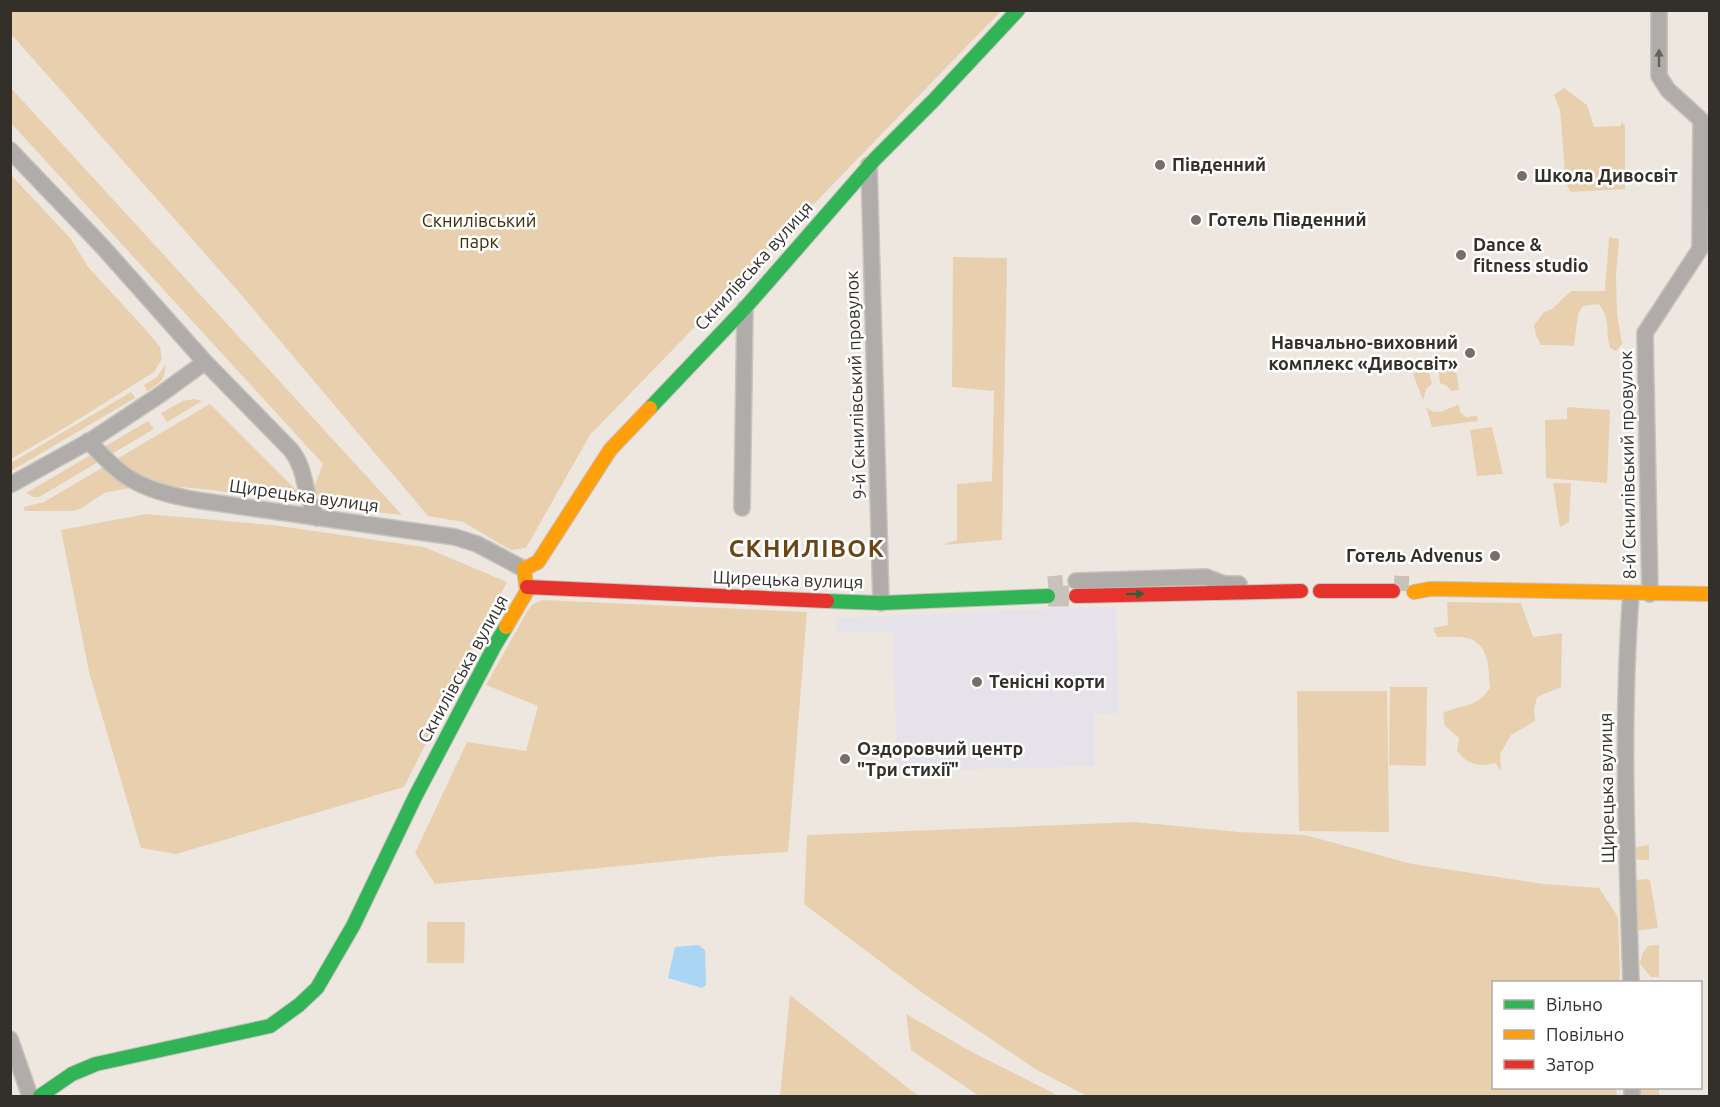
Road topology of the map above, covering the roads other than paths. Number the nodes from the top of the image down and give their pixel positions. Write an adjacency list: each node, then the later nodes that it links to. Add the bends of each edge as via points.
1 (1018, 10): 4 (street, Скнилівська вулиця)
2 (1659, 10): 20 (street, 8-й Скнилівський провулок, one-way to 2, via 1645,333 1700,249 1701,120 1668,90 1659,76)
3 (10, 150): 6 (street)
4 (869, 165): 5 (street, Скнилівська вулиця); 22 (street, 9-й Скнилівський провулок)
5 (745, 308): 9 (street); 11 (street, Скнилівська вулиця, via 610,450 538,562)
6 (205, 362): 7 (street); 10 (street, via 295,455)
7 (91, 440): 8 (street); 10 (street, Щирецька вулиця, via 134,481 159,492)
8 (10, 484)
9 (742, 508)
10 (317, 518): 11 (street, Щирецька вулиця, via 455,537)
11 (524, 569): 12 (street, Скнилівська вулиця)
12 (527, 587): 22 (street, Щирецька вулиця); 26 (street, Скнилівська вулиця, via 415,797 353,926 317,988 270,1026 96,1064 72,1074)
13 (1320, 587): 14 (street)
14 (1393, 587)
15 (1296, 588): 17 (street, via 1224,584 1206,577)
16 (1419, 588): 19 (street)
17 (1076, 589)
18 (1044, 592): 22 (street, Щирецька вулиця)
19 (1631, 594): 20 (street); 23 (street, Щирецька вулиця, via 1624,767)
20 (1650, 594): 21 (street)
21 (1710, 594)
22 (881, 603)
23 (1631, 981)
24 (10, 1039): 25 (street)
25 (30, 1096)
26 (40, 1096)

